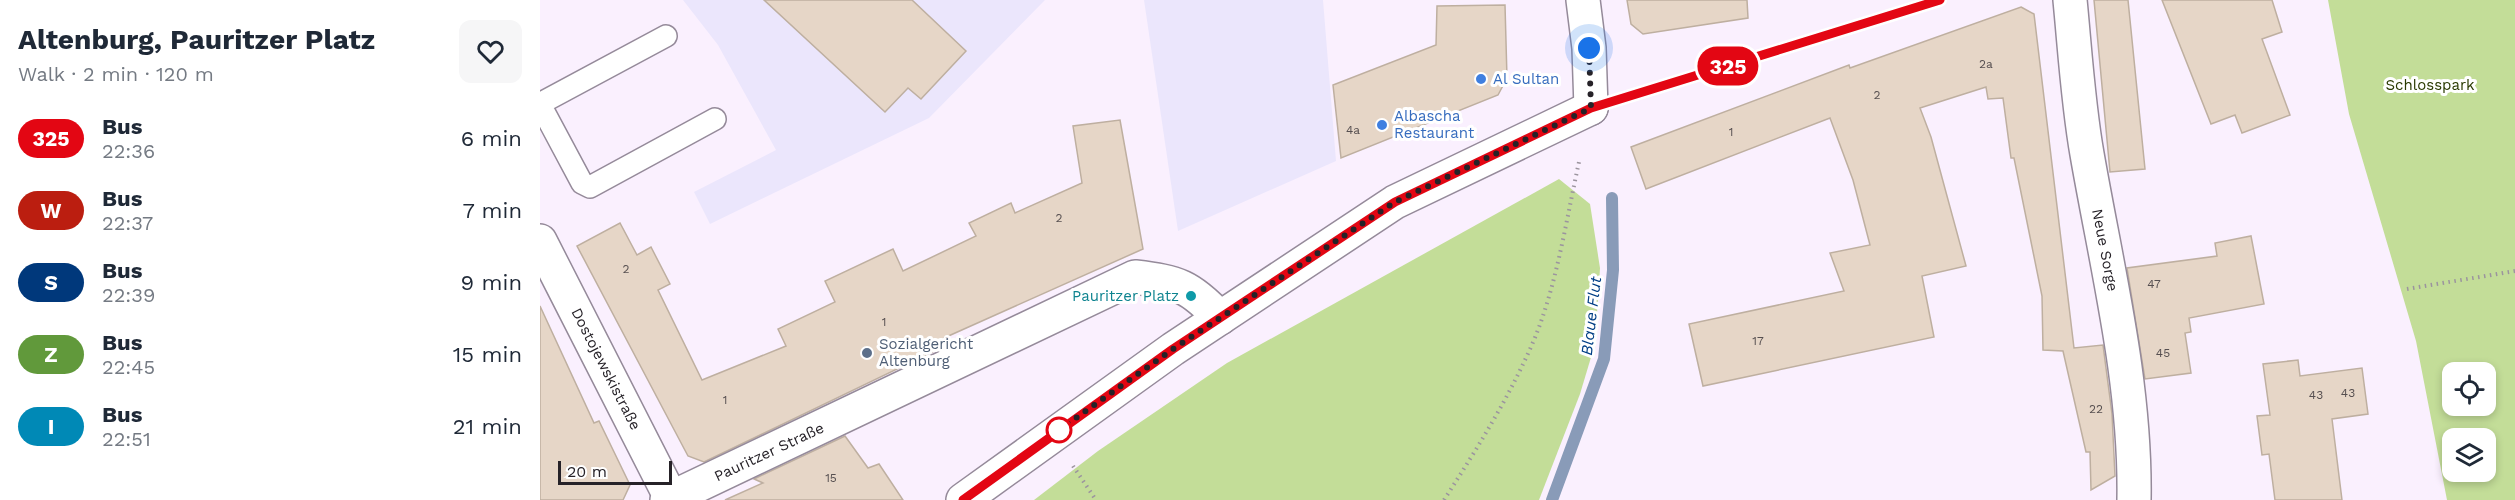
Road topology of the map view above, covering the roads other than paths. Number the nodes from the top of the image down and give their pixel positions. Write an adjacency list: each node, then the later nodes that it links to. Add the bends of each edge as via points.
1 (1582, 0): 7 (street, via 1591,108 1395,202)
2 (2070, 0): 10 (street, Neue Sorge, via 2086,151 2128,386 2135,460)
3 (666, 36): 5 (lane, via 543,102)
4 (715, 120): 5 (lane, via 590,187 582,183)
5 (549, 143)
6 (540, 241): 8 (street, Dostojewskistraße)
7 (1220, 318): 8 (street, Pauritzer Straße, via 1199,295 1173,282 1135,277); 9 (street)
8 (669, 499)
9 (963, 500)
10 (2134, 500)

